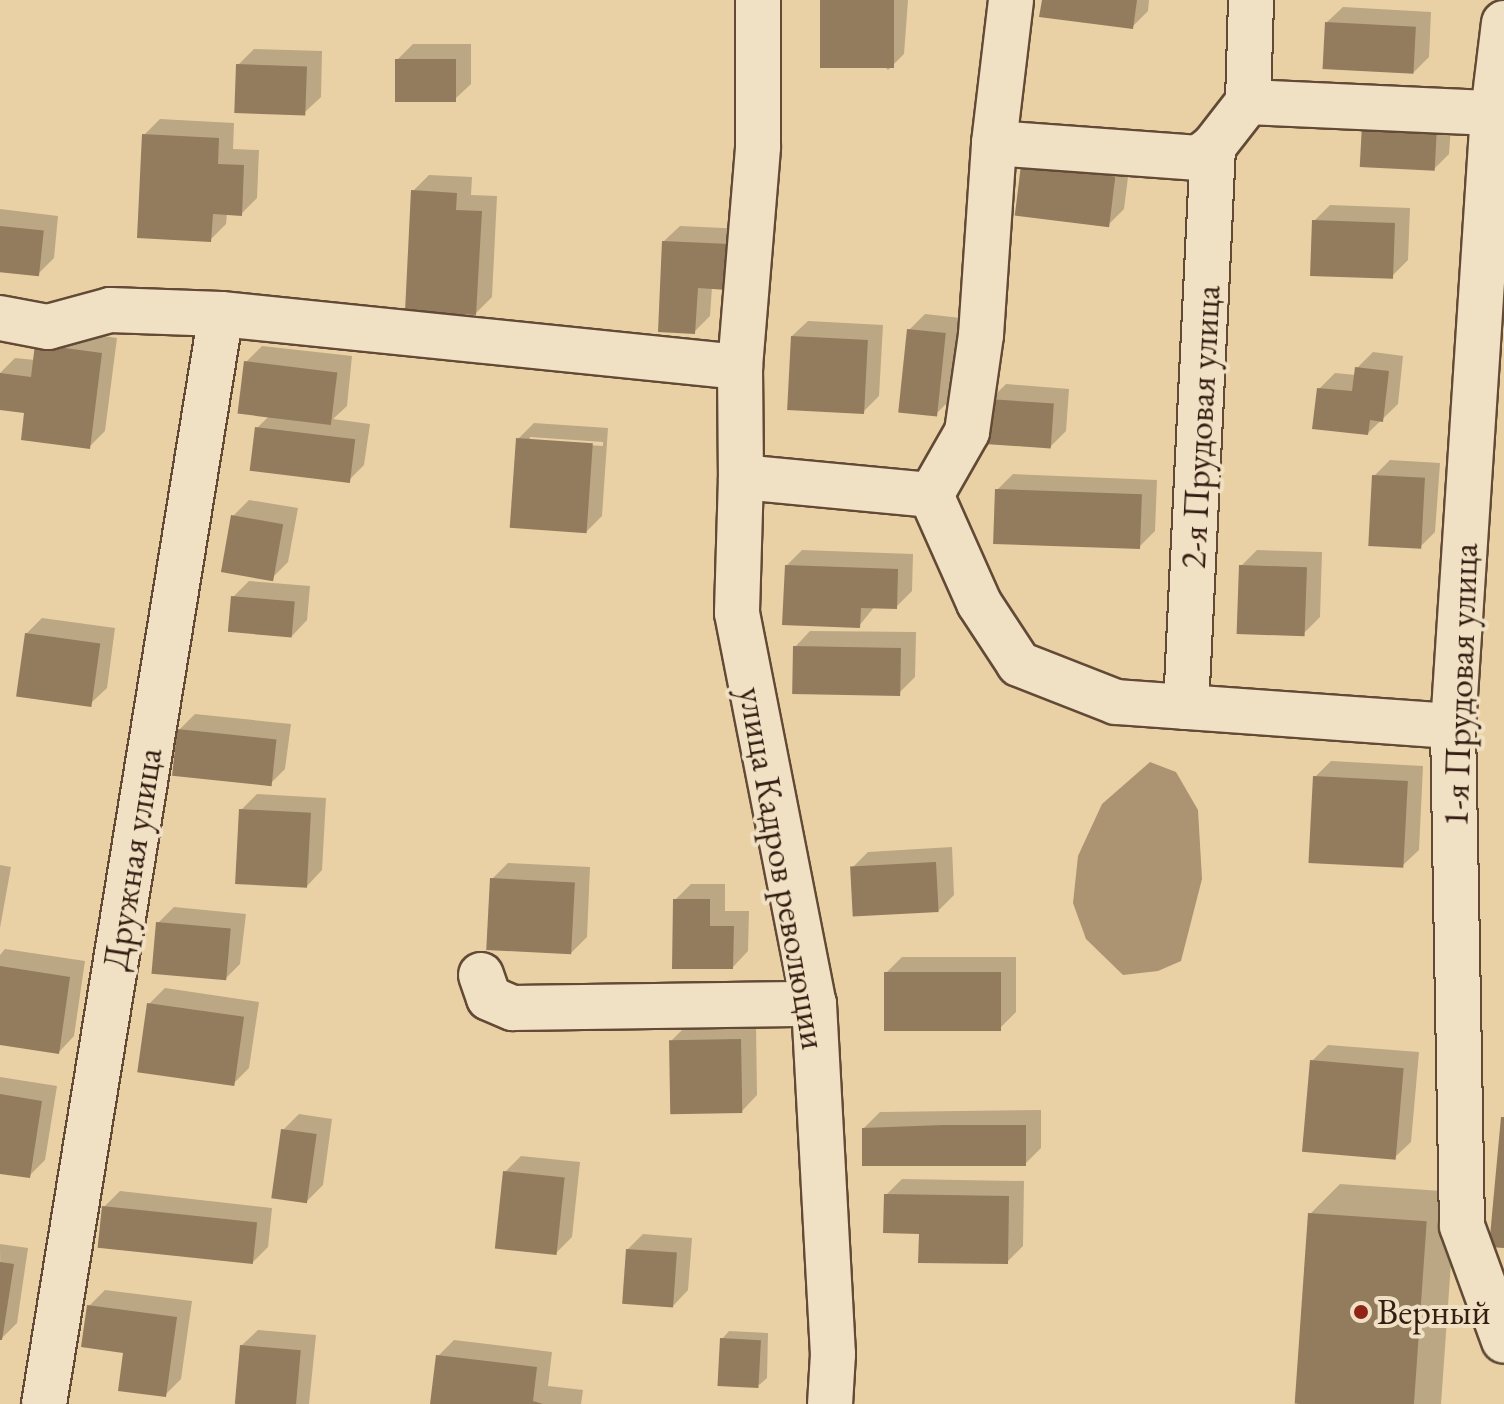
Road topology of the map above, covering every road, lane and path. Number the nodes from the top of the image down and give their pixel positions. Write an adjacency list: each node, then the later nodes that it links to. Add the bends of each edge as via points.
1 (758, 0): 11 (street, улица Кадров революции, via 758,146)
2 (1011, 0): 7 (street)
3 (1251, 0): 5 (street)
4 (1504, 23): 6 (street, 1-я Прудовая улица)
5 (1248, 102): 6 (street); 8 (street)
6 (1493, 113): 15 (street, 1-я Прудовая улица)
7 (994, 143): 8 (street, via 1170,158 1198,158); 13 (street, via 981,335 967,432)
8 (1213, 147): 14 (street, 2-я Прудовая улица)
9 (221, 314): 10 (street, via 110,310 48,327); 11 (street); 19 (street, Дружная улица)
10 (0, 318)
11 (740, 367): 12 (street, улица Кадров революции)
12 (741, 477): 13 (street); 17 (street, улица Кадров революции, via 737,613)
13 (931, 495): 14 (street, via 979,603 1019,664 1116,702)
14 (1186, 707): 15 (street)
15 (1453, 726): 18 (street, 1-я Прудовая улица, via 1462,1226)
16 (481, 975): 17 (street, via 489,998 513,1008)
17 (814, 1004): 20 (street, улица Кадров революции, via 833,1354)
18 (1504, 1341)
19 (44, 1404)
20 (830, 1404)

